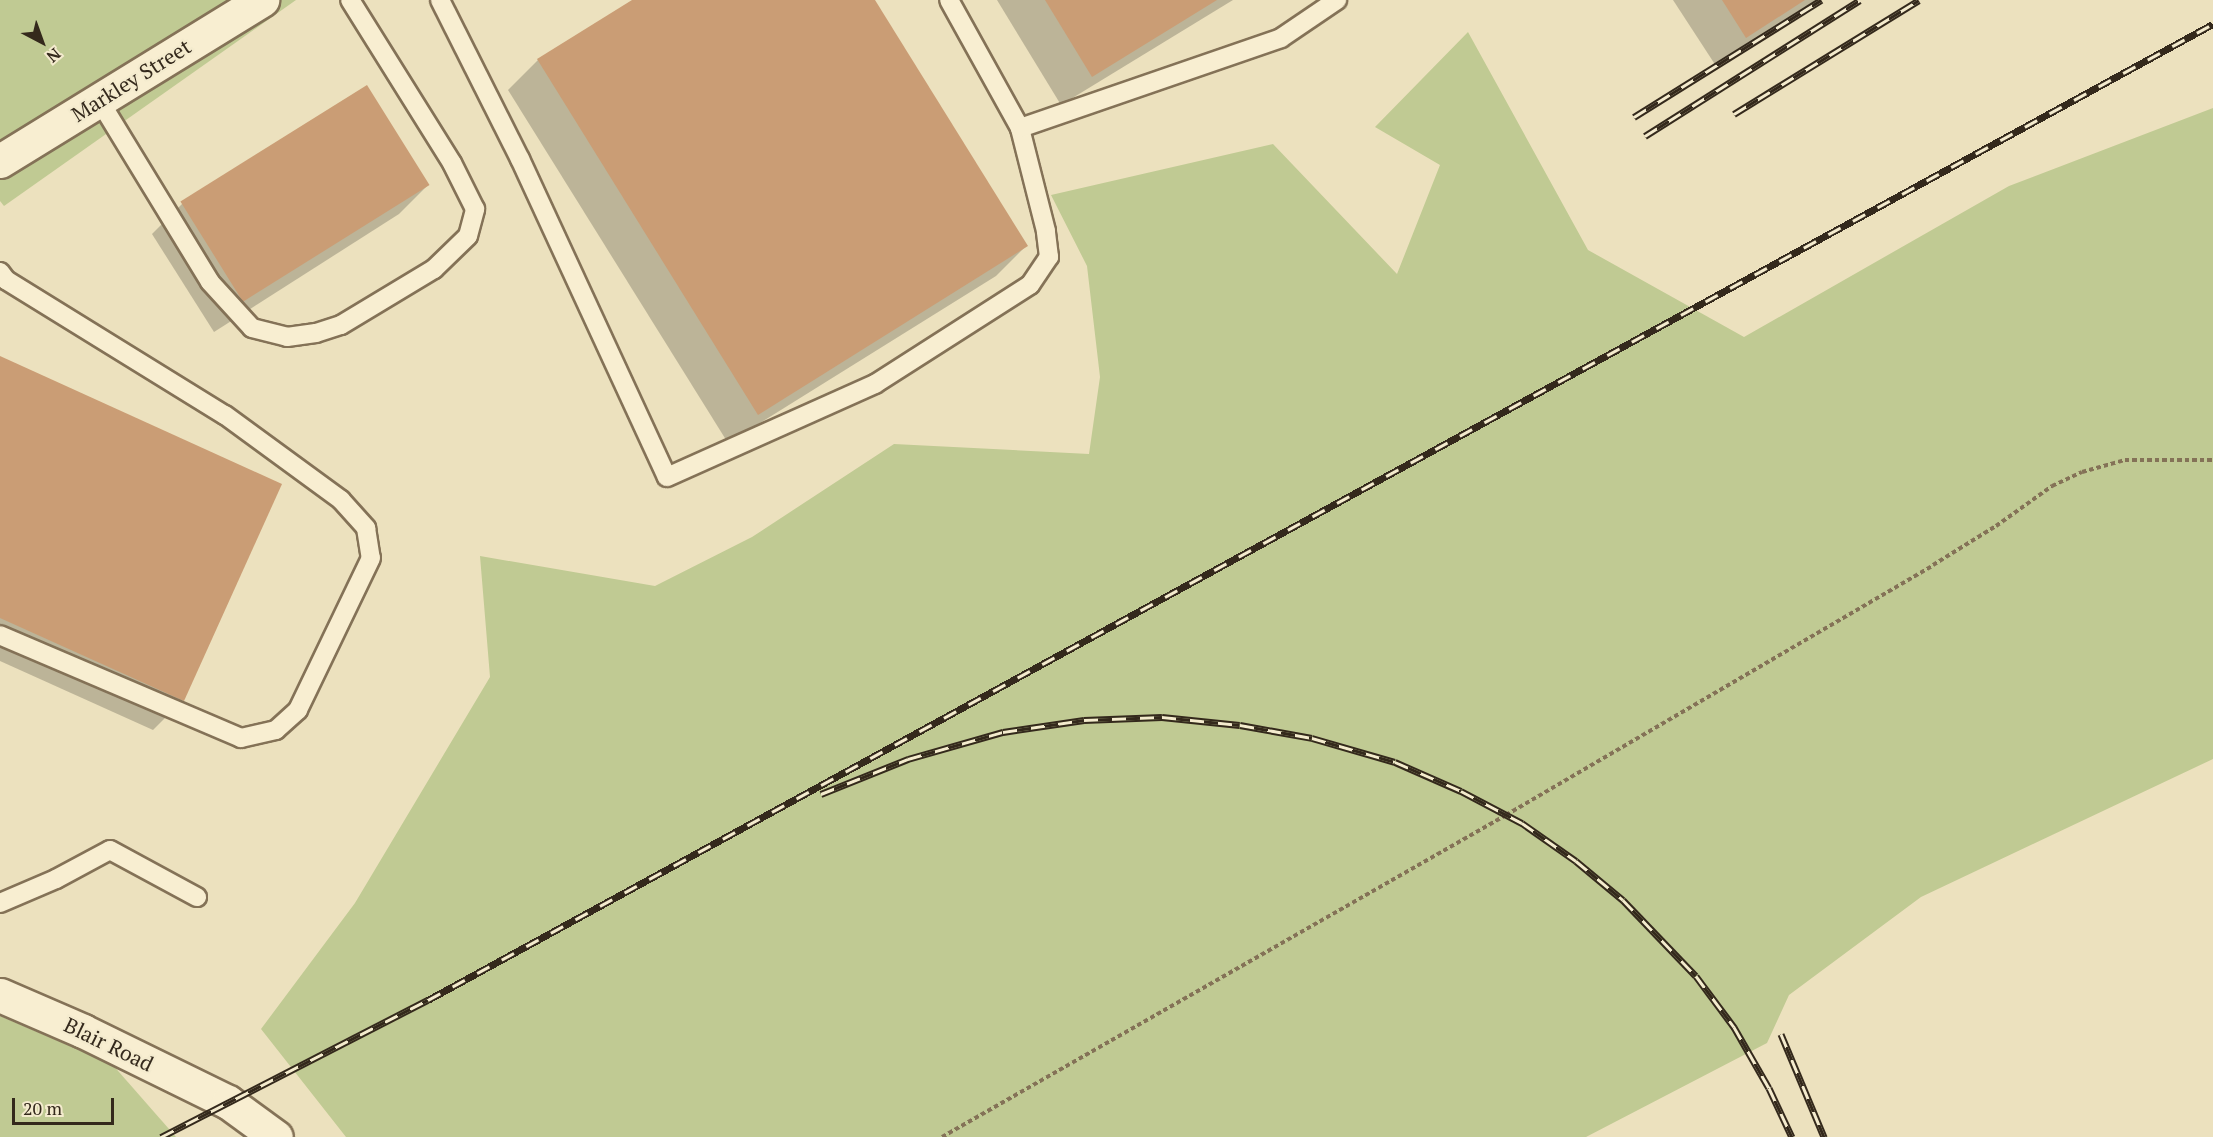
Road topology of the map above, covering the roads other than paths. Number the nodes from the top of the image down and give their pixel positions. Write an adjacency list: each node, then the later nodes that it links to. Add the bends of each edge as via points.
1 (262, 0): 6 (street, Markley Street)
2 (350, 0): 6 (lane, via 452,163 475,209 468,236 434,268 341,325 286,337 252,328 210,282)
3 (440, 0): 7 (lane, via 520,159 667,477 875,384 1030,285 1049,257)
4 (949, 0): 7 (lane)
5 (1337, 0): 7 (lane, via 1281,38)
6 (99, 100): 8 (street, Markley Street)
7 (1020, 128)
8 (0, 161)
9 (0, 272): 10 (lane, via 6,280 225,415 341,500 366,528 371,558 298,710 276,730 241,738)
10 (0, 635)
11 (197, 897): 12 (lane, via 110,850)
12 (0, 903)
13 (0, 994): 14 (street, Blair Road, via 228,1102)
14 (276, 1137)

